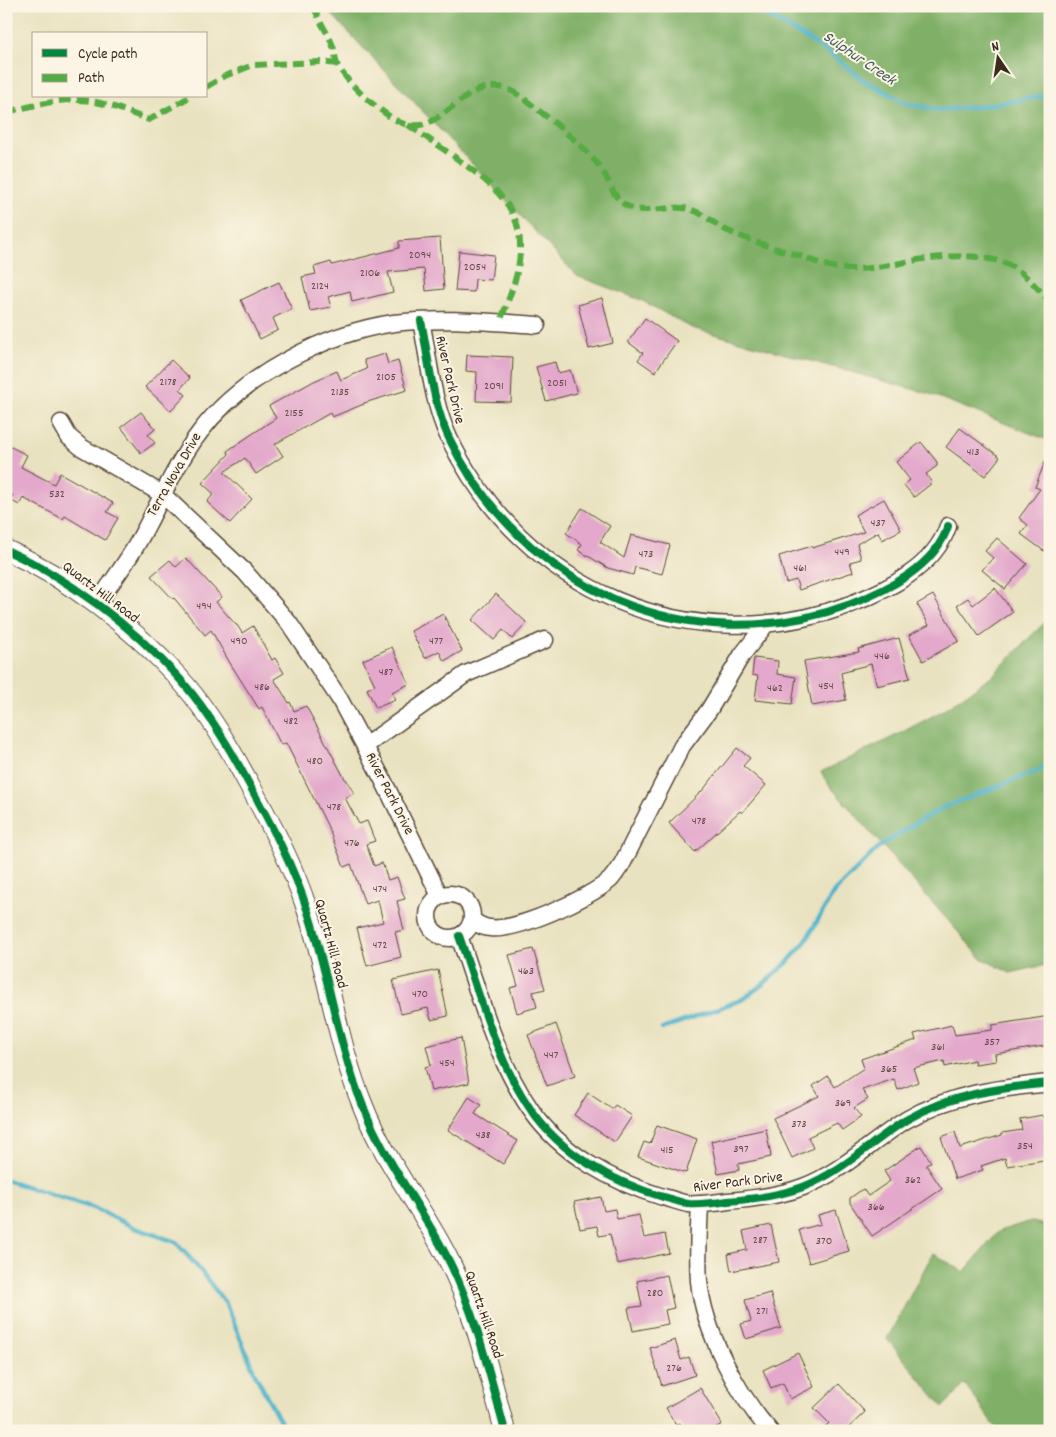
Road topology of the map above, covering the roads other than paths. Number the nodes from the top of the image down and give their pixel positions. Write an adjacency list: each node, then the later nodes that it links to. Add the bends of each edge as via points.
1 (421, 321): 2 (street, Terra Nova Drive); 4 (street, Terra Nova Drive, via 393,323 352,333 309,349 262,375 231,399 201,431); 8 (street, River Park Drive, via 437,404 448,436 476,486 516,533 564,572 620,602 670,618 726,625)
2 (537, 324)
3 (60, 423): 4 (street, River Park Drive, via 81,447)
4 (162, 494): 7 (street, Terra Nova Drive, via 136,545); 10 (street, River Park Drive, via 245,572 289,623 339,698)
5 (948, 526): 8 (street, River Park Drive, via 927,560 887,588 828,612)
6 (6, 550): 7 (street, Quartz Hill Road, via 41,567)
7 (97, 604): 16 (street, Quartz Hill Road, via 179,677 225,742 278,838 308,912 363,1106 387,1156 436,1236 458,1280)
8 (766, 624): 12 (street, via 682,746 622,864 610,880 555,911 526,923 492,929)
9 (545, 640): 10 (street, via 466,674)
10 (365, 746): 11 (street, River Park Drive)
11 (440, 896): 12 (street, via 452,894 466,900); 13 (street, via 429,908 429,923 438,934 452,938)
12 (473, 921): 13 (street)
13 (459, 936): 15 (street, River Park Drive, via 505,1065 531,1110 550,1132 582,1159 627,1184 650,1193)
14 (1050, 1082): 15 (street, River Park Drive, via 965,1096 932,1107 894,1128 845,1165 802,1188 774,1195)
15 (700, 1204): 17 (street, via 700,1282 709,1321 734,1379)
16 (505, 1431)
17 (770, 1431)

